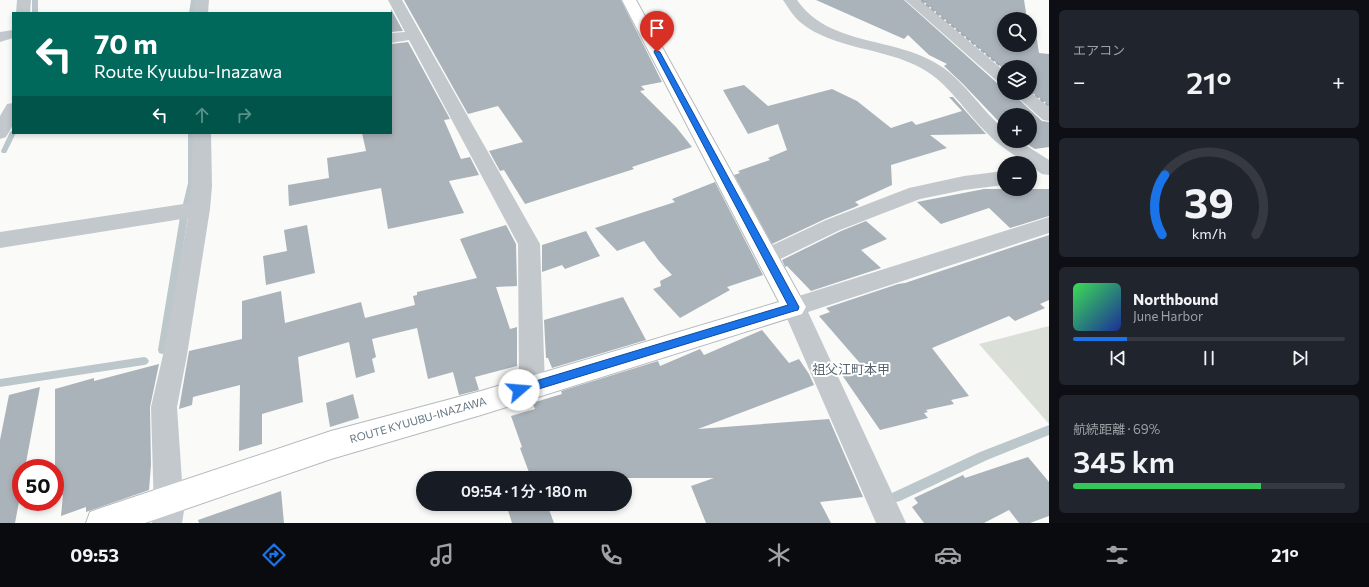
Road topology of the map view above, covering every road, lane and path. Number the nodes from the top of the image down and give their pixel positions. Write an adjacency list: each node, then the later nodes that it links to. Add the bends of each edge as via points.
1 (24, 0): 7 (street)
2 (202, 0): 8 (street)
3 (396, 0): 10 (street)
4 (629, 0): 28 (main road)
5 (790, 0): 19 (street, via 805,19 830,34 894,51 926,63 945,75)
6 (912, 0): 13 (street)
7 (24, 12)
8 (201, 12)
9 (12, 34): 11 (street)
10 (414, 35): 12 (street); 30 (street, via 529,244)
11 (0, 37)
12 (392, 38)
13 (997, 72)
14 (1030, 100): 16 (street)
15 (12, 110): 17 (street)
16 (1049, 116)
17 (0, 133)
18 (202, 134): 25 (street)
19 (997, 134)
20 (1017, 148): 21 (street)
21 (1049, 169)
22 (1037, 177): 23 (street)
23 (1049, 177)
24 (997, 179): 28 (street, via 916,193 833,225)
25 (200, 208): 27 (street); 31 (street, via 176,355 164,407)
26 (1049, 225): 29 (street)
27 (0, 240)
28 (768, 257): 29 (main road)
29 (794, 307): 30 (main road, ROUTE KYUUBU-INAZAWA); 33 (street)
30 (532, 386): 31 (main road, ROUTE KYUUBU-INAZAWA, via 331,445)
31 (168, 511): 32 (main road, ROUTE KYUUBU-INAZAWA)
32 (101, 523)
33 (891, 523)

